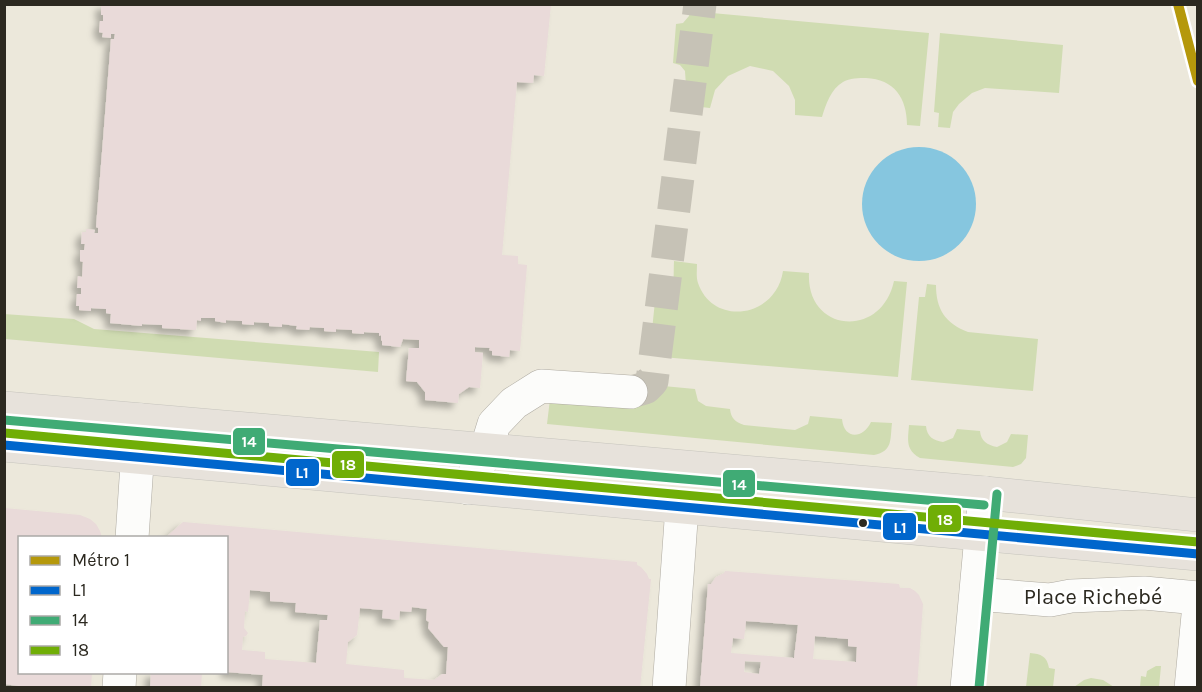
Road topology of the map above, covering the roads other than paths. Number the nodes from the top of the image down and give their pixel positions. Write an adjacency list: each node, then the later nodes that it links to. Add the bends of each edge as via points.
1 (631, 392): 5 (street, via 541,386 514,403 494,424)
2 (4, 408): 3 (main road)
3 (140, 420): 5 (main road); 6 (street)
4 (4, 445): 6 (main road)
5 (486, 450): 7 (street); 8 (main road)
6 (137, 457): 7 (main road); 12 (street)
7 (468, 488): 9 (main road)
8 (986, 493): 10 (main road); 11 (street)
9 (682, 507): 11 (main road); 17 (street)
10 (1197, 516)
11 (982, 534): 13 (main road); 18 (street)
12 (132, 536)
13 (1197, 554)
14 (988, 595): 15 (street, Place Richebé, via 1050,600 1144,593)
15 (1197, 598)
16 (1197, 615): 19 (street)
17 (669, 687)
18 (967, 687)
19 (1191, 687)

